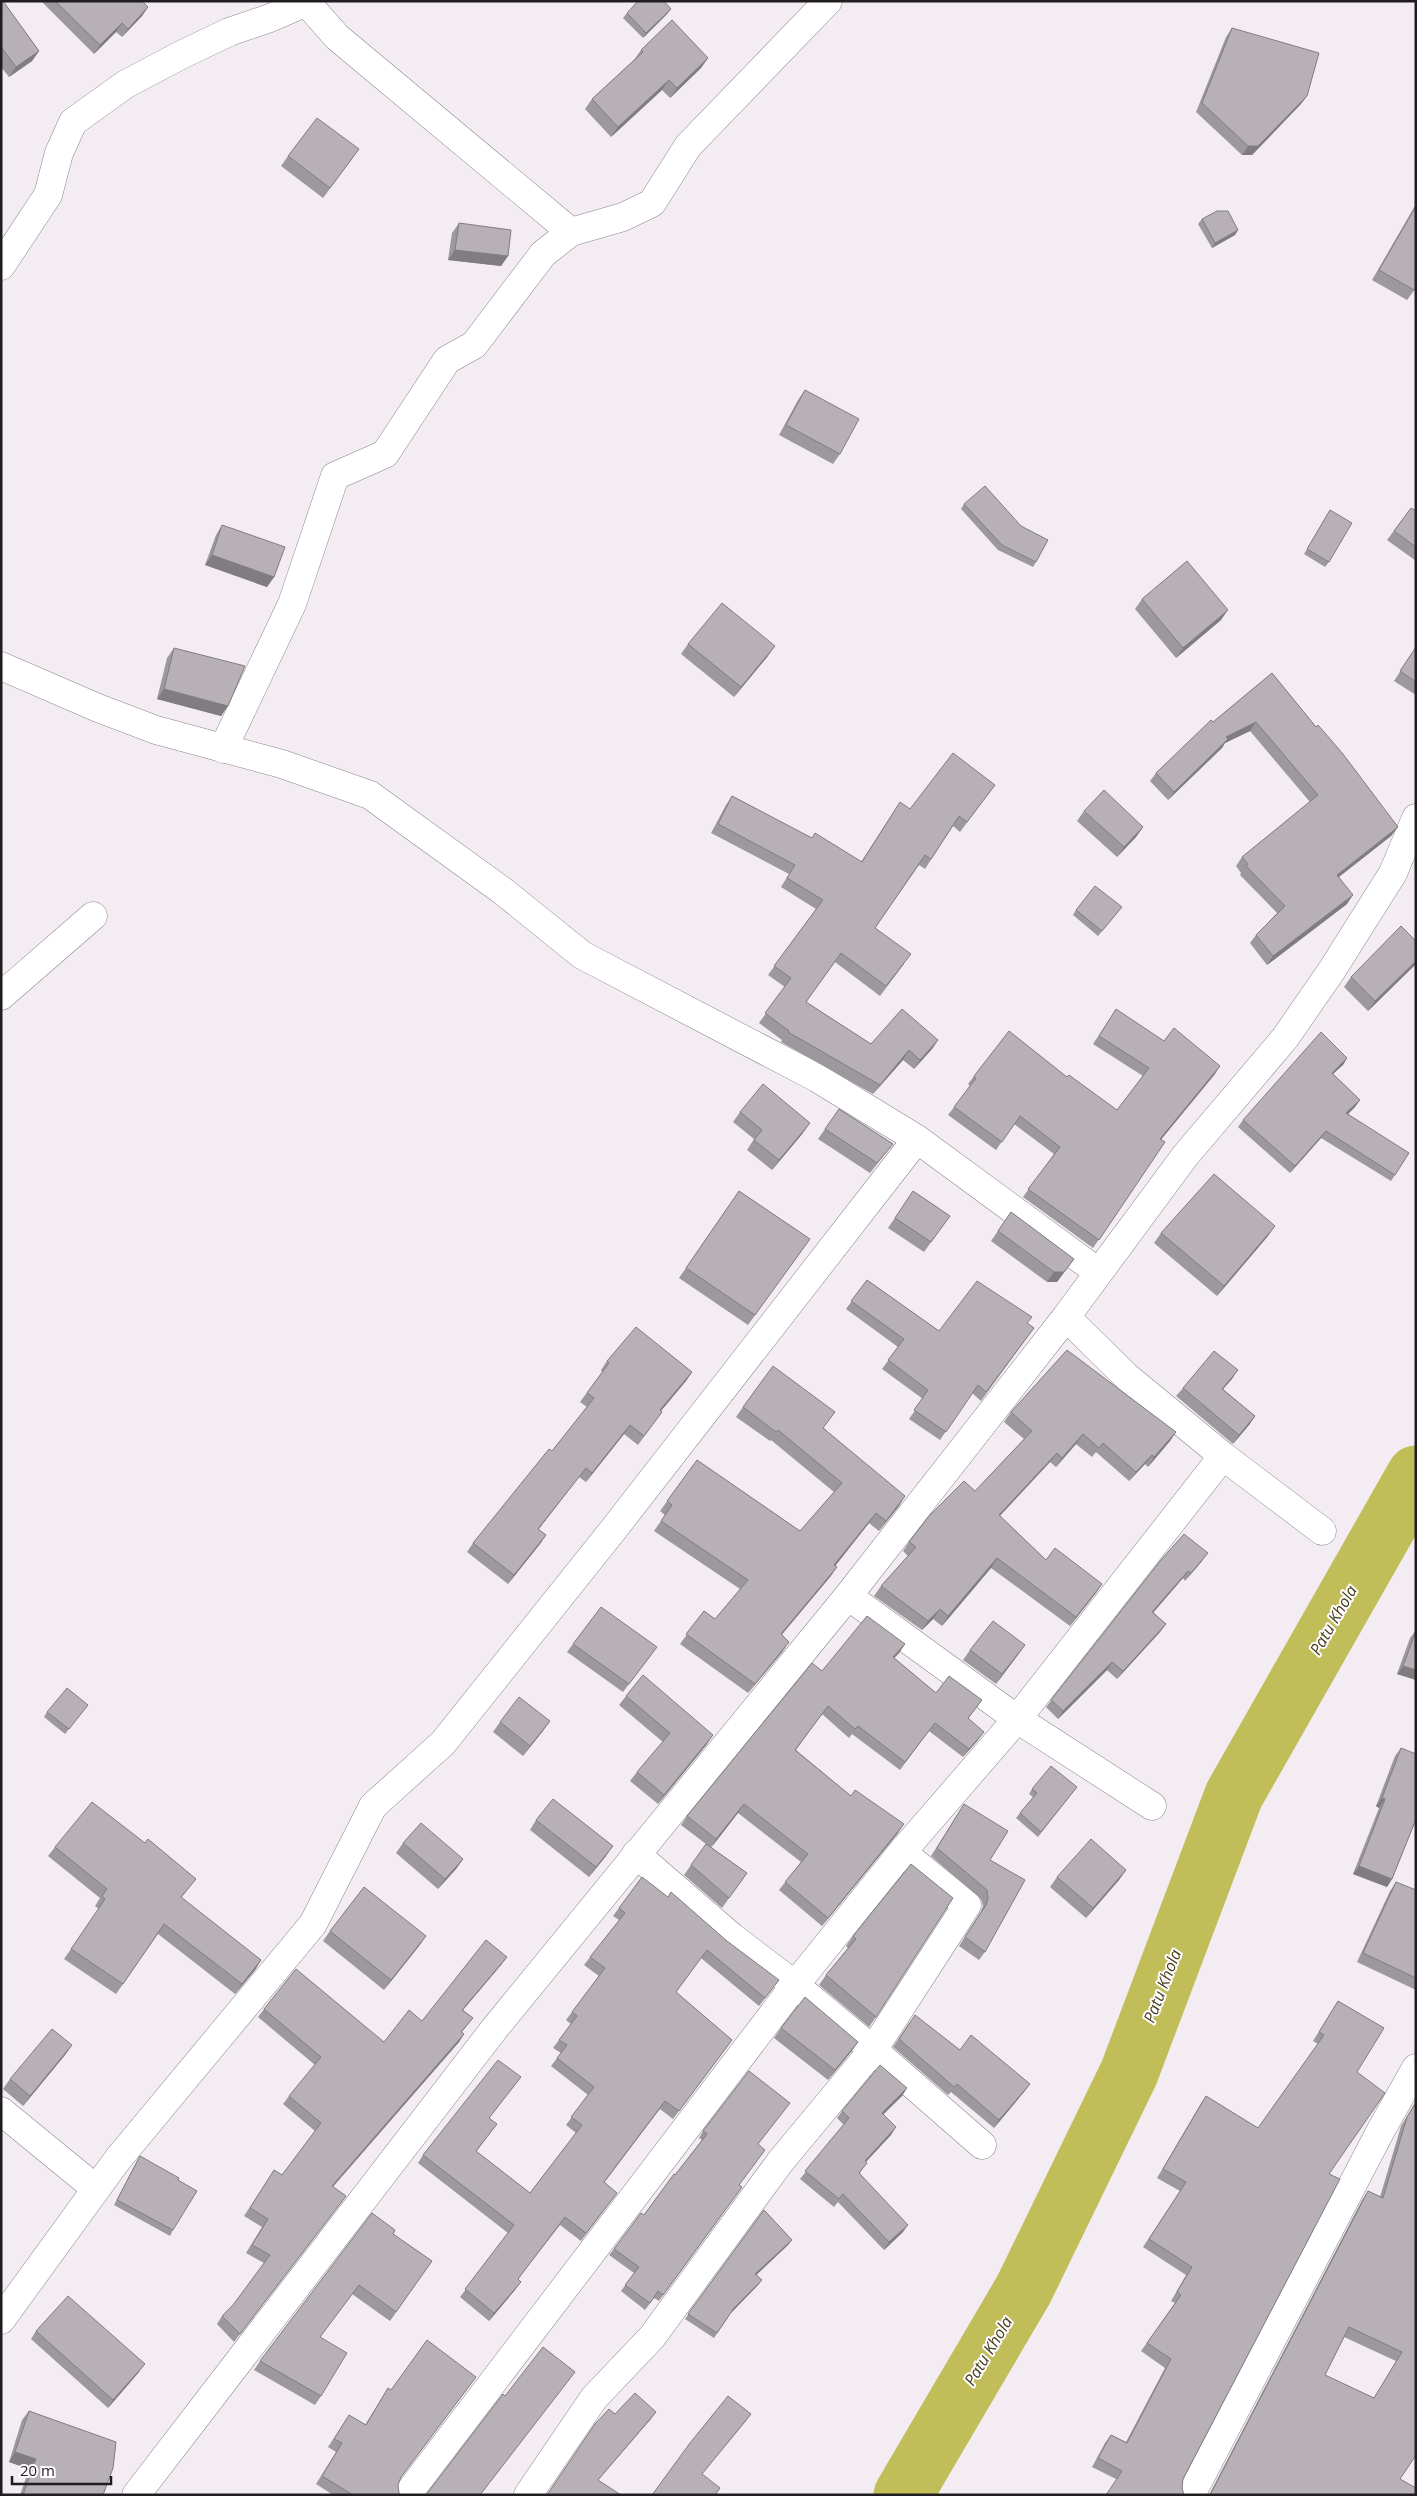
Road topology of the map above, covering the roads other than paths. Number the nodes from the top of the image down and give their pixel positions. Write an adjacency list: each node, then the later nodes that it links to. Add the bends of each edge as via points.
1 (828, 1): 3 (street, via 688,146 652,203 623,217)
2 (308, 2): 3 (street, via 337,37); 4 (street, via 229,32 181,55 126,84 73,122 59,153 48,195)
3 (571, 232): 6 (street, via 543,254 474,345 447,360 385,454 335,476 292,604)
4 (1, 266)
5 (1, 666): 6 (street, via 156,730)
6 (223, 749): 10 (street, via 282,764 370,795 504,892 582,955 817,1078)
7 (1416, 818): 11 (street, via 1393,873 1285,1038 1185,1156)
8 (93, 916): 9 (street)
9 (1, 996)
10 (917, 1139): 11 (street); 25 (street, via 614,1530 449,1735 373,1806 313,1924)
11 (1098, 1272): 12 (street)
12 (1066, 1317): 13 (street, via 1127,1376); 15 (street)
13 (1223, 1456): 14 (street); 16 (street)
14 (1322, 1531)
15 (848, 1596): 16 (street); 19 (street)
16 (1017, 1719): 17 (street); 18 (street)
17 (1152, 1806)
18 (902, 1852): 20 (street); 21 (street, via 968,1906)
19 (636, 1854): 20 (street, via 732,1937); 28 (street, via 495,2028)
20 (795, 1985): 21 (street); 29 (street)
21 (873, 2050): 24 (street); 30 (street, via 780,2162 652,2337 594,2398)
22 (1416, 2068): 27 (street, via 1381,2130)
23 (1, 2111): 25 (street)
24 (982, 2145)
25 (96, 2188): 26 (street)
26 (1, 2320)
27 (1201, 2491)
28 (136, 2495)
29 (407, 2495)
30 (528, 2495)

